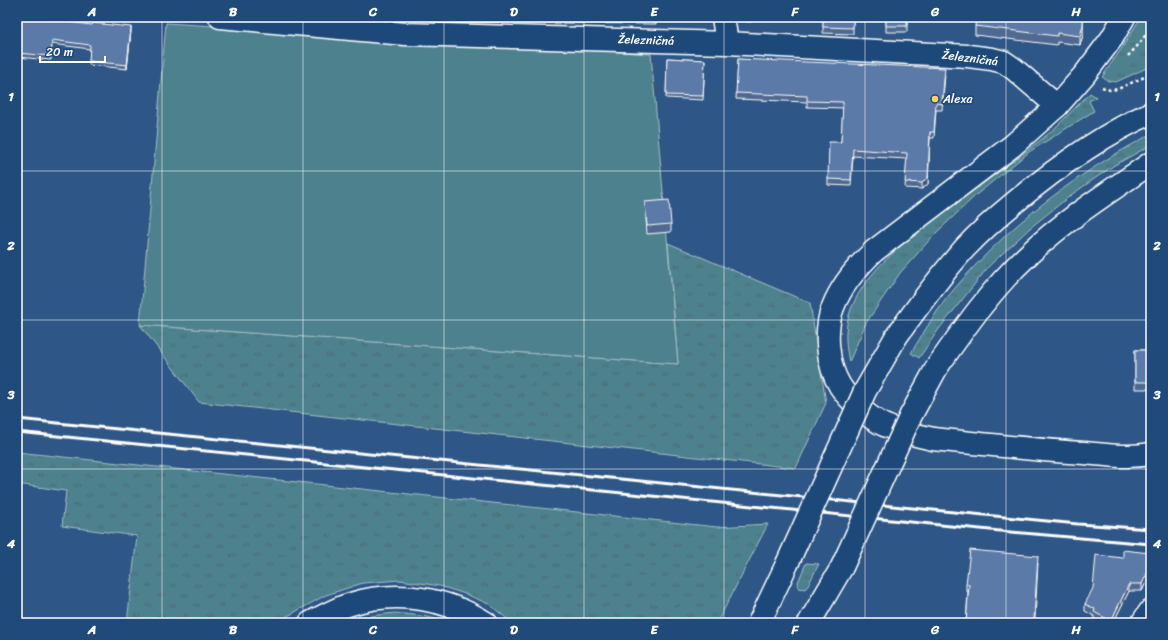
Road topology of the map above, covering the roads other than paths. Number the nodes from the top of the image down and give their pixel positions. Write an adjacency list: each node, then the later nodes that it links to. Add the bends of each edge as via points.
1 (220, 17): 4 (main road, Železničná, via 405,34)
2 (723, 17): 4 (main road)
3 (1124, 17): 5 (main road, via 1085,74)
4 (727, 43): 5 (main road, Železničná, via 992,59 1004,62 1014,69)
5 (1057, 106): 10 (main road, via 1007,150 874,250 855,269 832,308 828,329 828,348 832,366 840,386 860,410 881,423 911,434 933,439 1066,452 1116,456)
6 (1151, 113): 15 (main road, bridge, via 1082,152 1041,180 966,247 929,292 896,337 865,392)
7 (1151, 163): 9 (main road)
8 (1151, 173): 9 (main road)
9 (1116, 187): 11 (main road, bridge, via 1087,206 1029,254 969,321 937,367 911,415)
10 (1151, 454)
11 (842, 567): 16 (main road); 17 (main road)
12 (1151, 610): 18 (main road)
13 (310, 623): 14 (main road, via 351,604 393,597 411,597 450,606)
14 (486, 623)
15 (760, 623)
16 (809, 623)
17 (820, 623)
18 (1142, 623)

